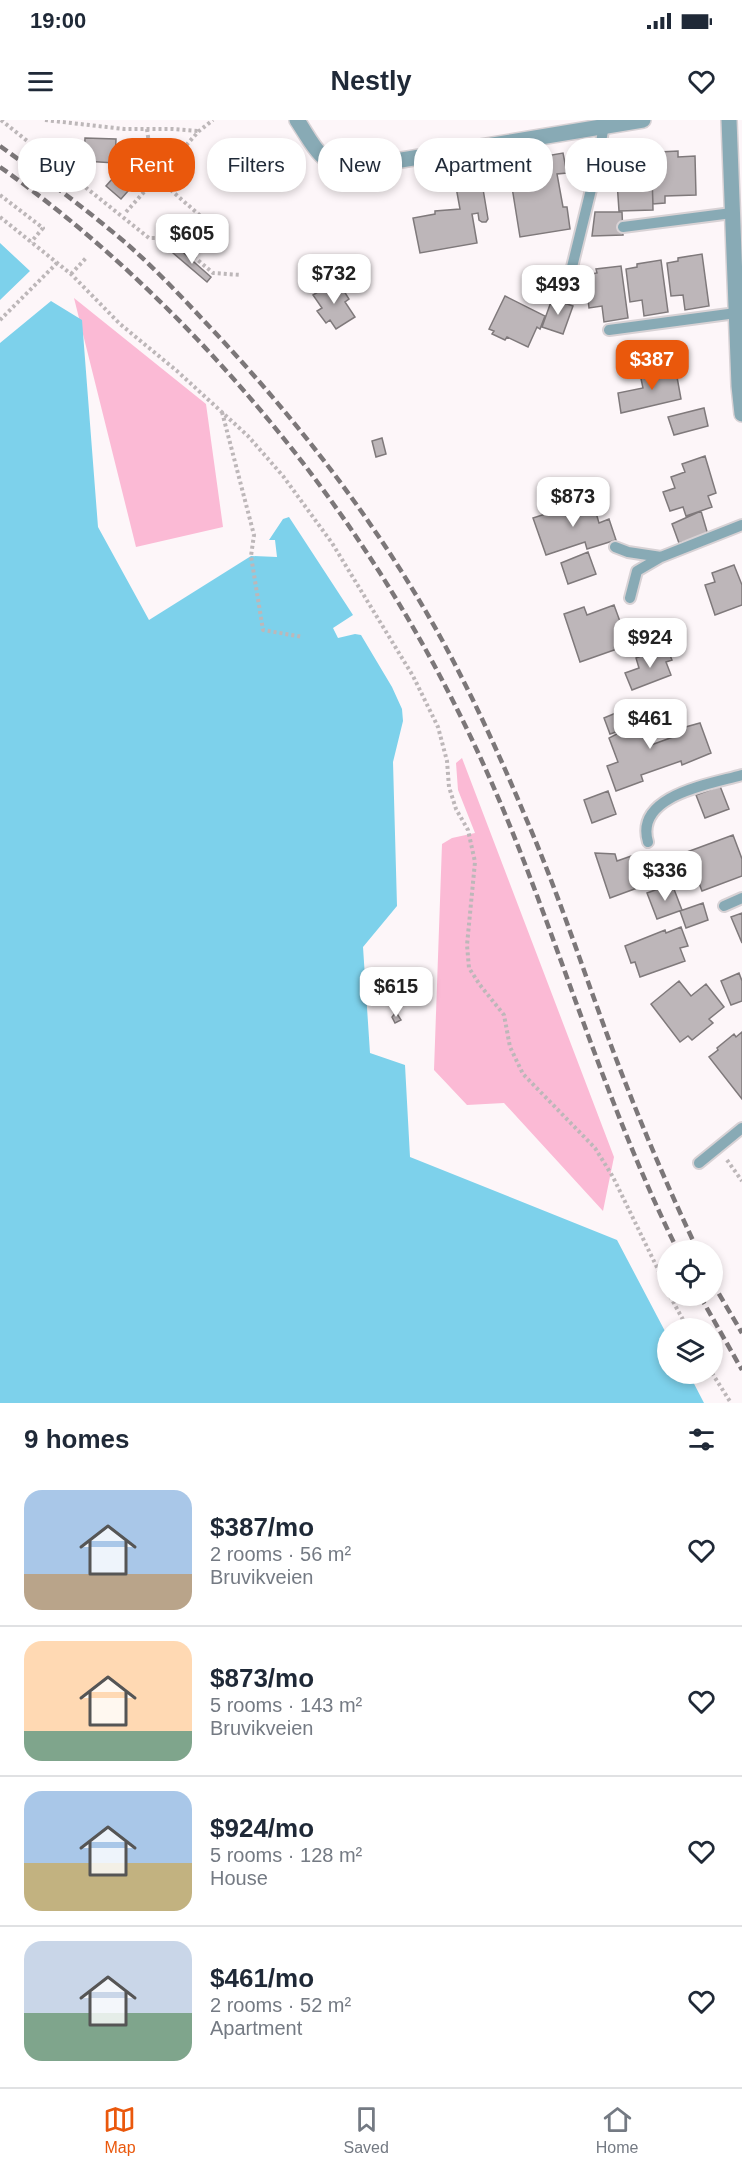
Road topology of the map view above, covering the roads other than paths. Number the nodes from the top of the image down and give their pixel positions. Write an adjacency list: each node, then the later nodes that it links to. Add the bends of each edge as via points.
1 (297, 120): 4 (street, via 324,159 347,169)
2 (643, 120): 4 (street)
3 (729, 120): 5 (street)
4 (604, 125): 7 (lane)
5 (732, 213): 6 (lane); 8 (street)
6 (623, 227)
7 (572, 267)
8 (738, 310): 9 (lane); 10 (street)
9 (609, 330)
10 (742, 414)
11 (742, 525): 13 (lane)
12 (615, 547): 13 (lane)
13 (661, 557): 14 (lane, via 637,570)
14 (630, 598)
15 (742, 775): 16 (lane, via 687,791 657,807 649,818)
16 (648, 842)
17 (742, 898): 18 (lane)
18 (724, 906)
19 (742, 1128): 20 (lane)
20 (699, 1163)

